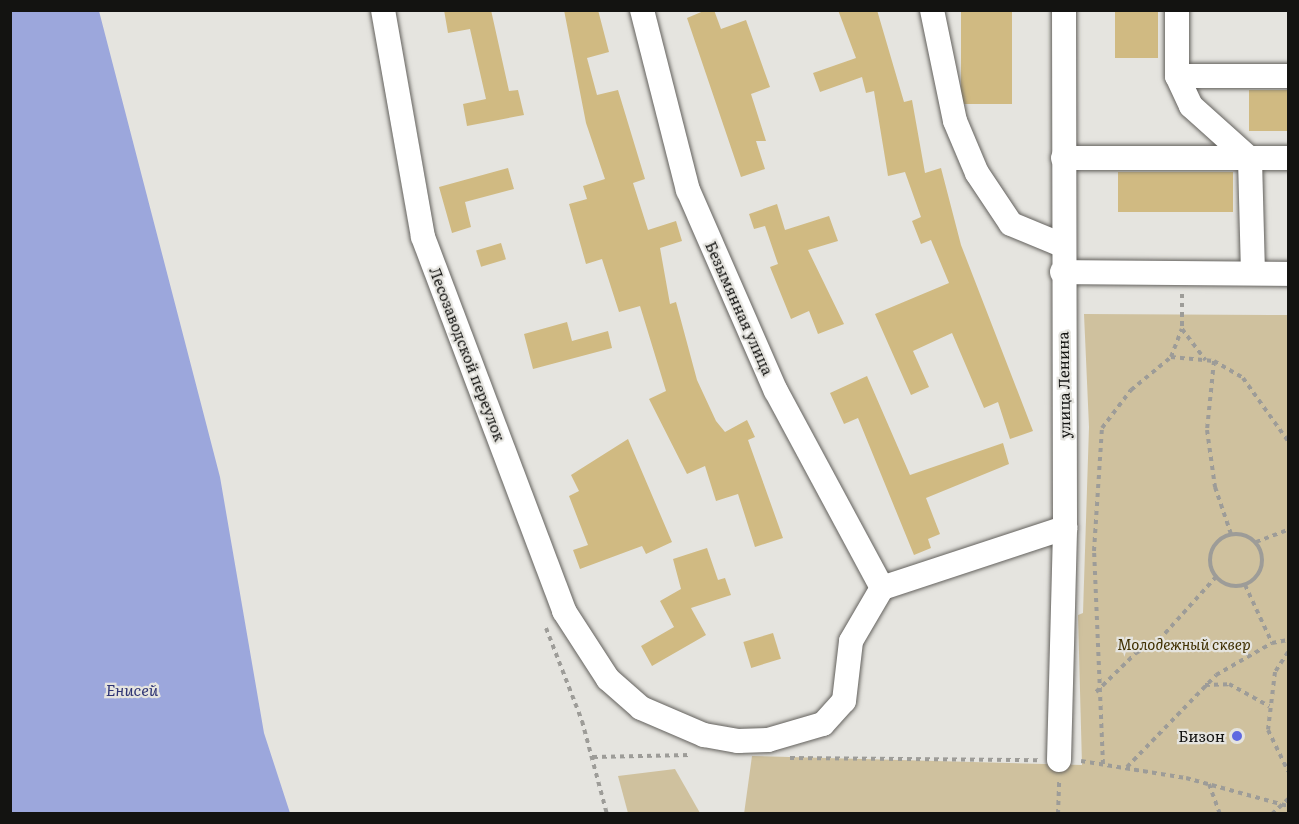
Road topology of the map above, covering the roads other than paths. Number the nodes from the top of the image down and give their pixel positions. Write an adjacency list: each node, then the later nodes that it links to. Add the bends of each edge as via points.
1 (383, 10): 16 (street, Лесозаводской переулок, via 423,237 564,610 608,679 641,708 704,735 768,740 799,733 830,719 844,701 851,641)
2 (642, 10): 16 (street, Безымянная улица, via 688,190 776,391)
3 (932, 10): 11 (street, via 955,122 977,173 1011,224)
4 (1064, 10): 8 (street, улица Ленина)
5 (1177, 10): 6 (street)
6 (1177, 76): 7 (street); 10 (street, via 1191,106)
7 (1288, 76)
8 (1062, 158): 10 (street); 11 (street, улица Ленина)
9 (1288, 158): 10 (street)
10 (1250, 159): 13 (street)
11 (1062, 245): 12 (street, улица Ленина)
12 (1062, 272): 13 (street); 15 (street, улица Ленина)
13 (1252, 273): 14 (street)
14 (1288, 274)
15 (1065, 528): 16 (street); 17 (street, улица Ленина)
16 (882, 588)
17 (1059, 760)

